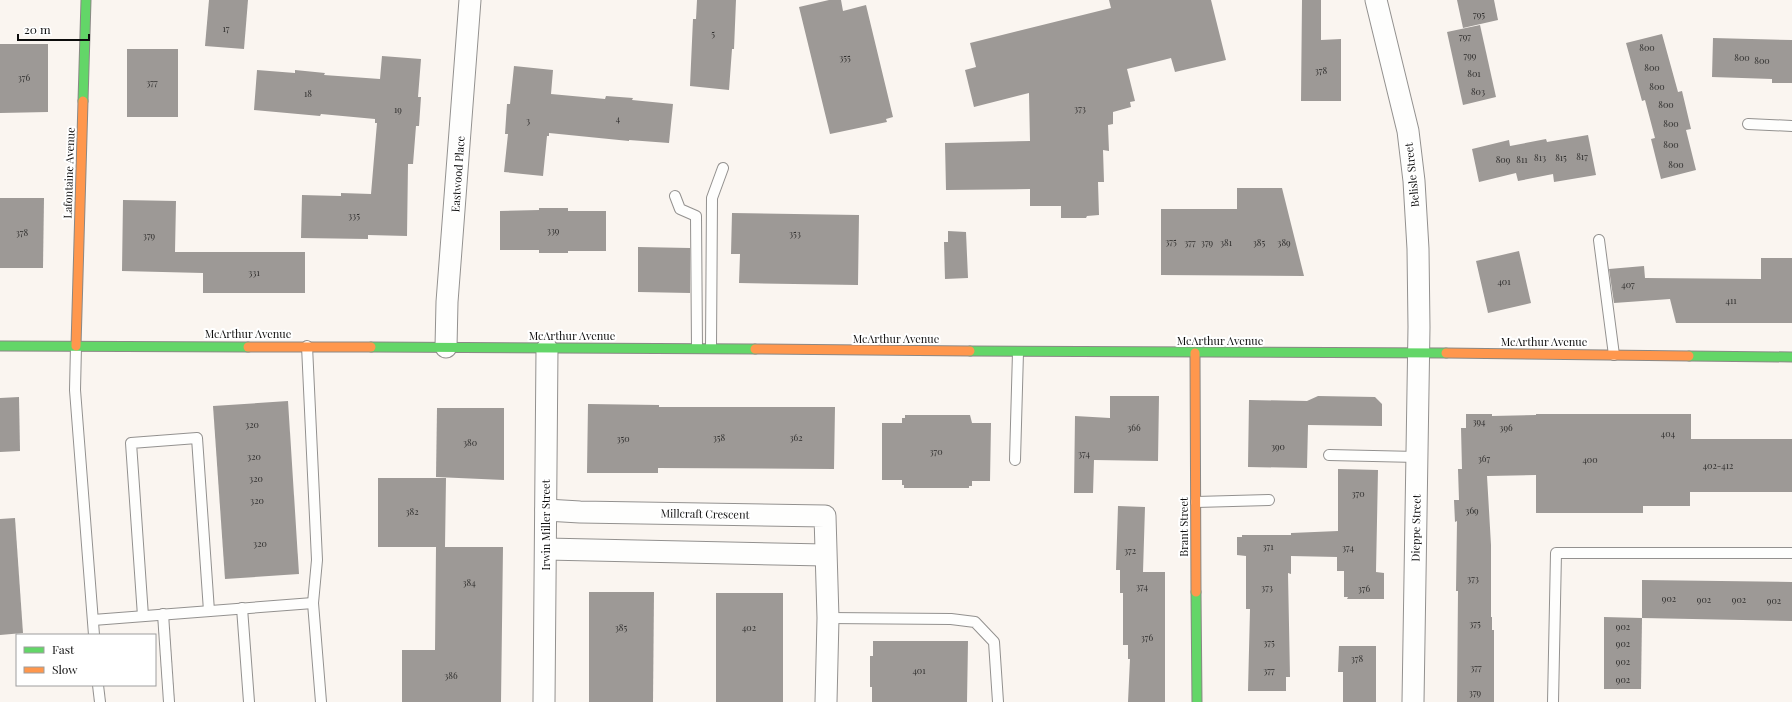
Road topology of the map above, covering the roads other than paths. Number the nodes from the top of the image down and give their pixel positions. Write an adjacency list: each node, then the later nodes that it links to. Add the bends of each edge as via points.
1 (86, 0): 10 (main road, Lafontaine Avenue)
2 (470, 0): 12 (street, Eastwood Place, via 447,302)
3 (1376, 0): 18 (street, Belisle Street, via 1404,112 1414,182 1418,249)
4 (1748, 124): 5 (lane)
5 (1792, 126)
6 (723, 168): 14 (lane, via 712,198)
7 (675, 196): 13 (lane, via 680,209 696,216)
8 (1599, 240): 19 (lane)
9 (0, 346): 10 (main road, McArthur Avenue)
10 (76, 346): 11 (main road, McArthur Avenue); 36 (lane, via 75,390)
11 (307, 346): 12 (main road, McArthur Avenue); 30 (lane, via 317,560)
12 (446, 347): 15 (main road, McArthur Avenue)
13 (697, 348): 14 (main road, McArthur Avenue); 15 (main road, McArthur Avenue)
14 (711, 348): 16 (main road, McArthur Avenue)
15 (547, 349): 26 (street, Irwin Miller Street)
16 (1018, 352): 17 (main road, McArthur Avenue); 23 (lane)
17 (1195, 353): 18 (main road, McArthur Avenue); 25 (main road, Brant Street)
18 (1418, 353): 19 (main road, McArthur Avenue); 22 (street, Dieppe Street)
19 (1614, 355): 20 (main road, McArthur Avenue)
20 (1792, 357)
21 (1328, 455): 22 (lane)
22 (1416, 456): 47 (street, Dieppe Street)
23 (1015, 460)
24 (1269, 500): 25 (lane)
25 (1196, 502): 46 (main road, Brant Street)
26 (546, 510): 27 (street, Irwin Miller Street); 29 (street, Millcraft Crescent, via 825,516)
27 (546, 549): 29 (street); 43 (street, Irwin Miller Street)
28 (1792, 553): 48 (lane, via 1556,553)
29 (825, 555): 35 (street, Millcraft Crescent)
30 (313, 603): 31 (lane); 42 (lane)
31 (242, 608): 32 (lane); 41 (lane)
32 (209, 611): 33 (lane); 34 (lane, via 197,438 131,443)
33 (163, 614): 34 (lane); 40 (lane)
34 (143, 616): 36 (lane)
35 (828, 618): 44 (street, Millcraft Crescent); 45 (lane, via 951,619 975,622 994,642)
36 (93, 620): 37 (lane)
37 (94, 634)
38 (98, 686): 39 (lane)
39 (100, 702)
40 (169, 702)
41 (248, 702)
42 (320, 702)
43 (544, 702)
44 (826, 702)
45 (998, 702)
46 (1197, 702)
47 (1413, 702)
48 (1553, 702)

